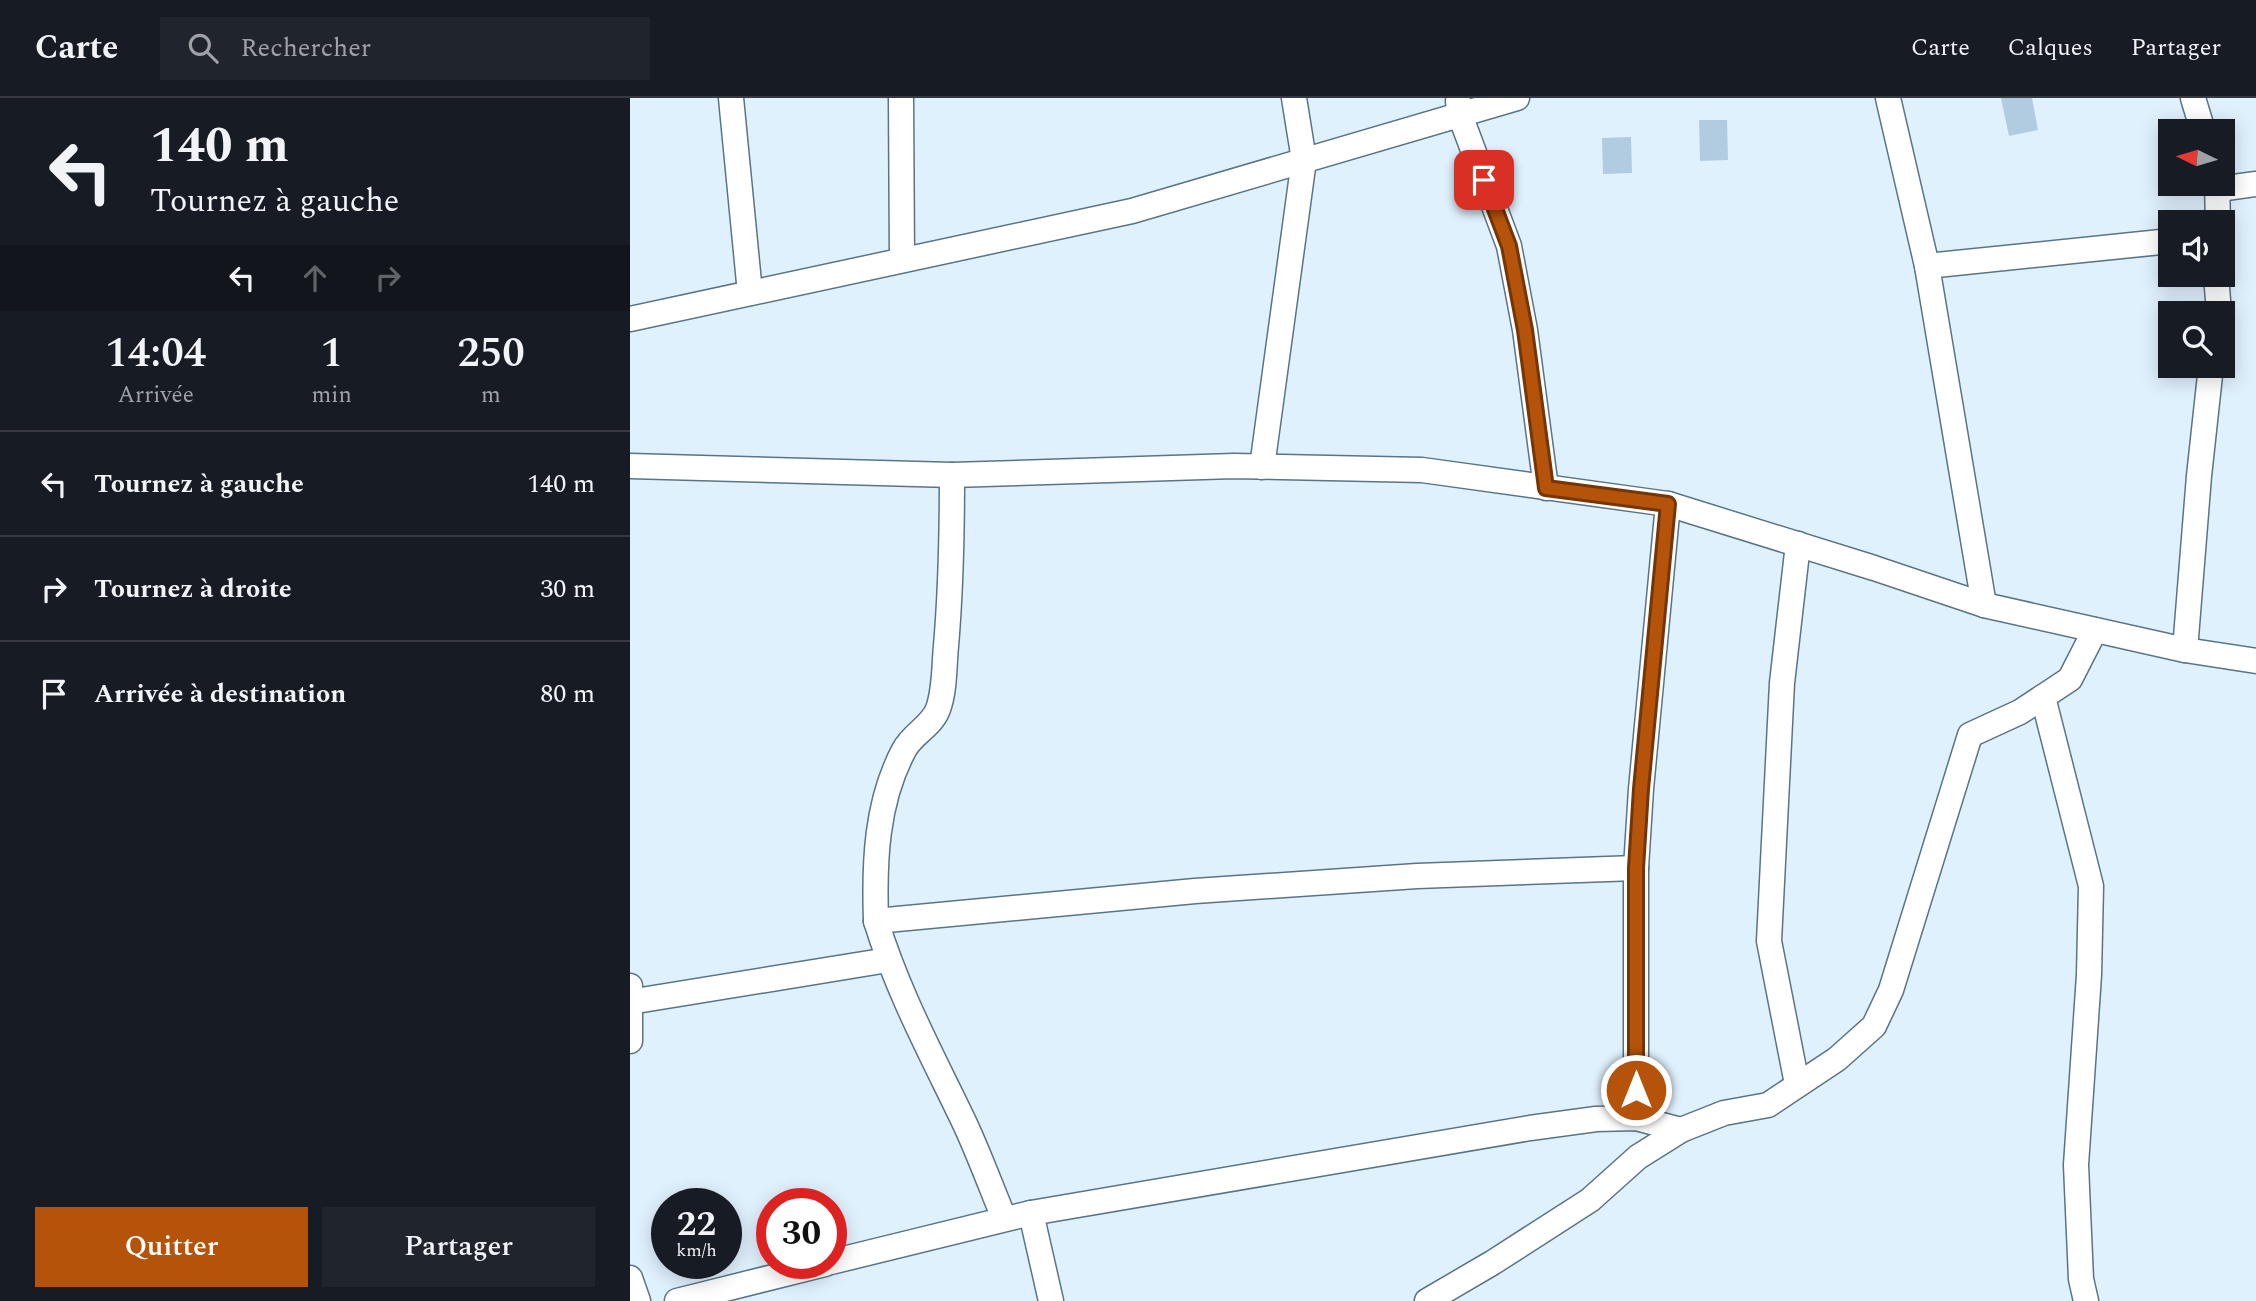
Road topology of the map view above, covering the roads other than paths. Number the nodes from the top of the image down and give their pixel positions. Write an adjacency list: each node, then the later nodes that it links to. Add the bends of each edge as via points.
1 (731, 98): 15 (street)
2 (901, 98): 13 (street)
3 (1294, 98): 9 (street)
4 (1517, 98): 7 (street)
5 (1888, 98): 14 (street)
6 (2193, 98): 8 (street)
7 (1459, 106): 9 (street); 21 (street, via 1509,246)
8 (2199, 119)
9 (1304, 160): 13 (street, via 1132,211); 19 (street)
10 (2256, 184): 11 (street)
11 (2235, 186)
12 (2158, 242): 14 (street)
13 (902, 260): 15 (street)
14 (1927, 266): 24 (street)
15 (750, 293): 16 (street)
16 (630, 319)
17 (2210, 378): 26 (street)
18 (630, 466): 20 (street)
19 (1262, 467): 20 (street); 21 (street, via 1422,470)
20 (952, 475): 30 (street, via 952,575 943,688 938,711 908,742 895,766 881,818)
21 (1546, 488): 22 (street)
22 (1668, 504): 23 (street); 29 (street)
23 (1798, 544): 24 (street); 35 (street, via 1782,683 1769,941)
24 (1984, 605): 25 (street)
25 (2095, 630): 26 (street); 28 (street, via 2070,679)
26 (2185, 650): 27 (street)
27 (2256, 661)
28 (2043, 697): 35 (street, via 1970,734 1891,990 1874,1026 1837,1059); 47 (street, via 2091,886 2076,1165)
29 (1636, 868): 30 (street, via 1209,890); 36 (street)
30 (876, 922): 31 (street)
31 (888, 960): 33 (street); 39 (street)
32 (630, 985): 33 (street)
33 (630, 1002): 34 (street)
34 (630, 1041)
35 (1797, 1084): 37 (street, via 1768,1105 1724,1114)
36 (1636, 1118): 37 (street); 38 (street, via 1530,1128)
37 (1681, 1130): 46 (street, via 1637,1157 1590,1200)
38 (1031, 1213): 39 (street); 45 (street)
39 (1004, 1218): 40 (street)
40 (847, 1258)
41 (630, 1279): 43 (street)
42 (765, 1279): 44 (street)
43 (638, 1301)
44 (677, 1301)
45 (1051, 1301)
46 (1427, 1301)
47 (2086, 1301)

